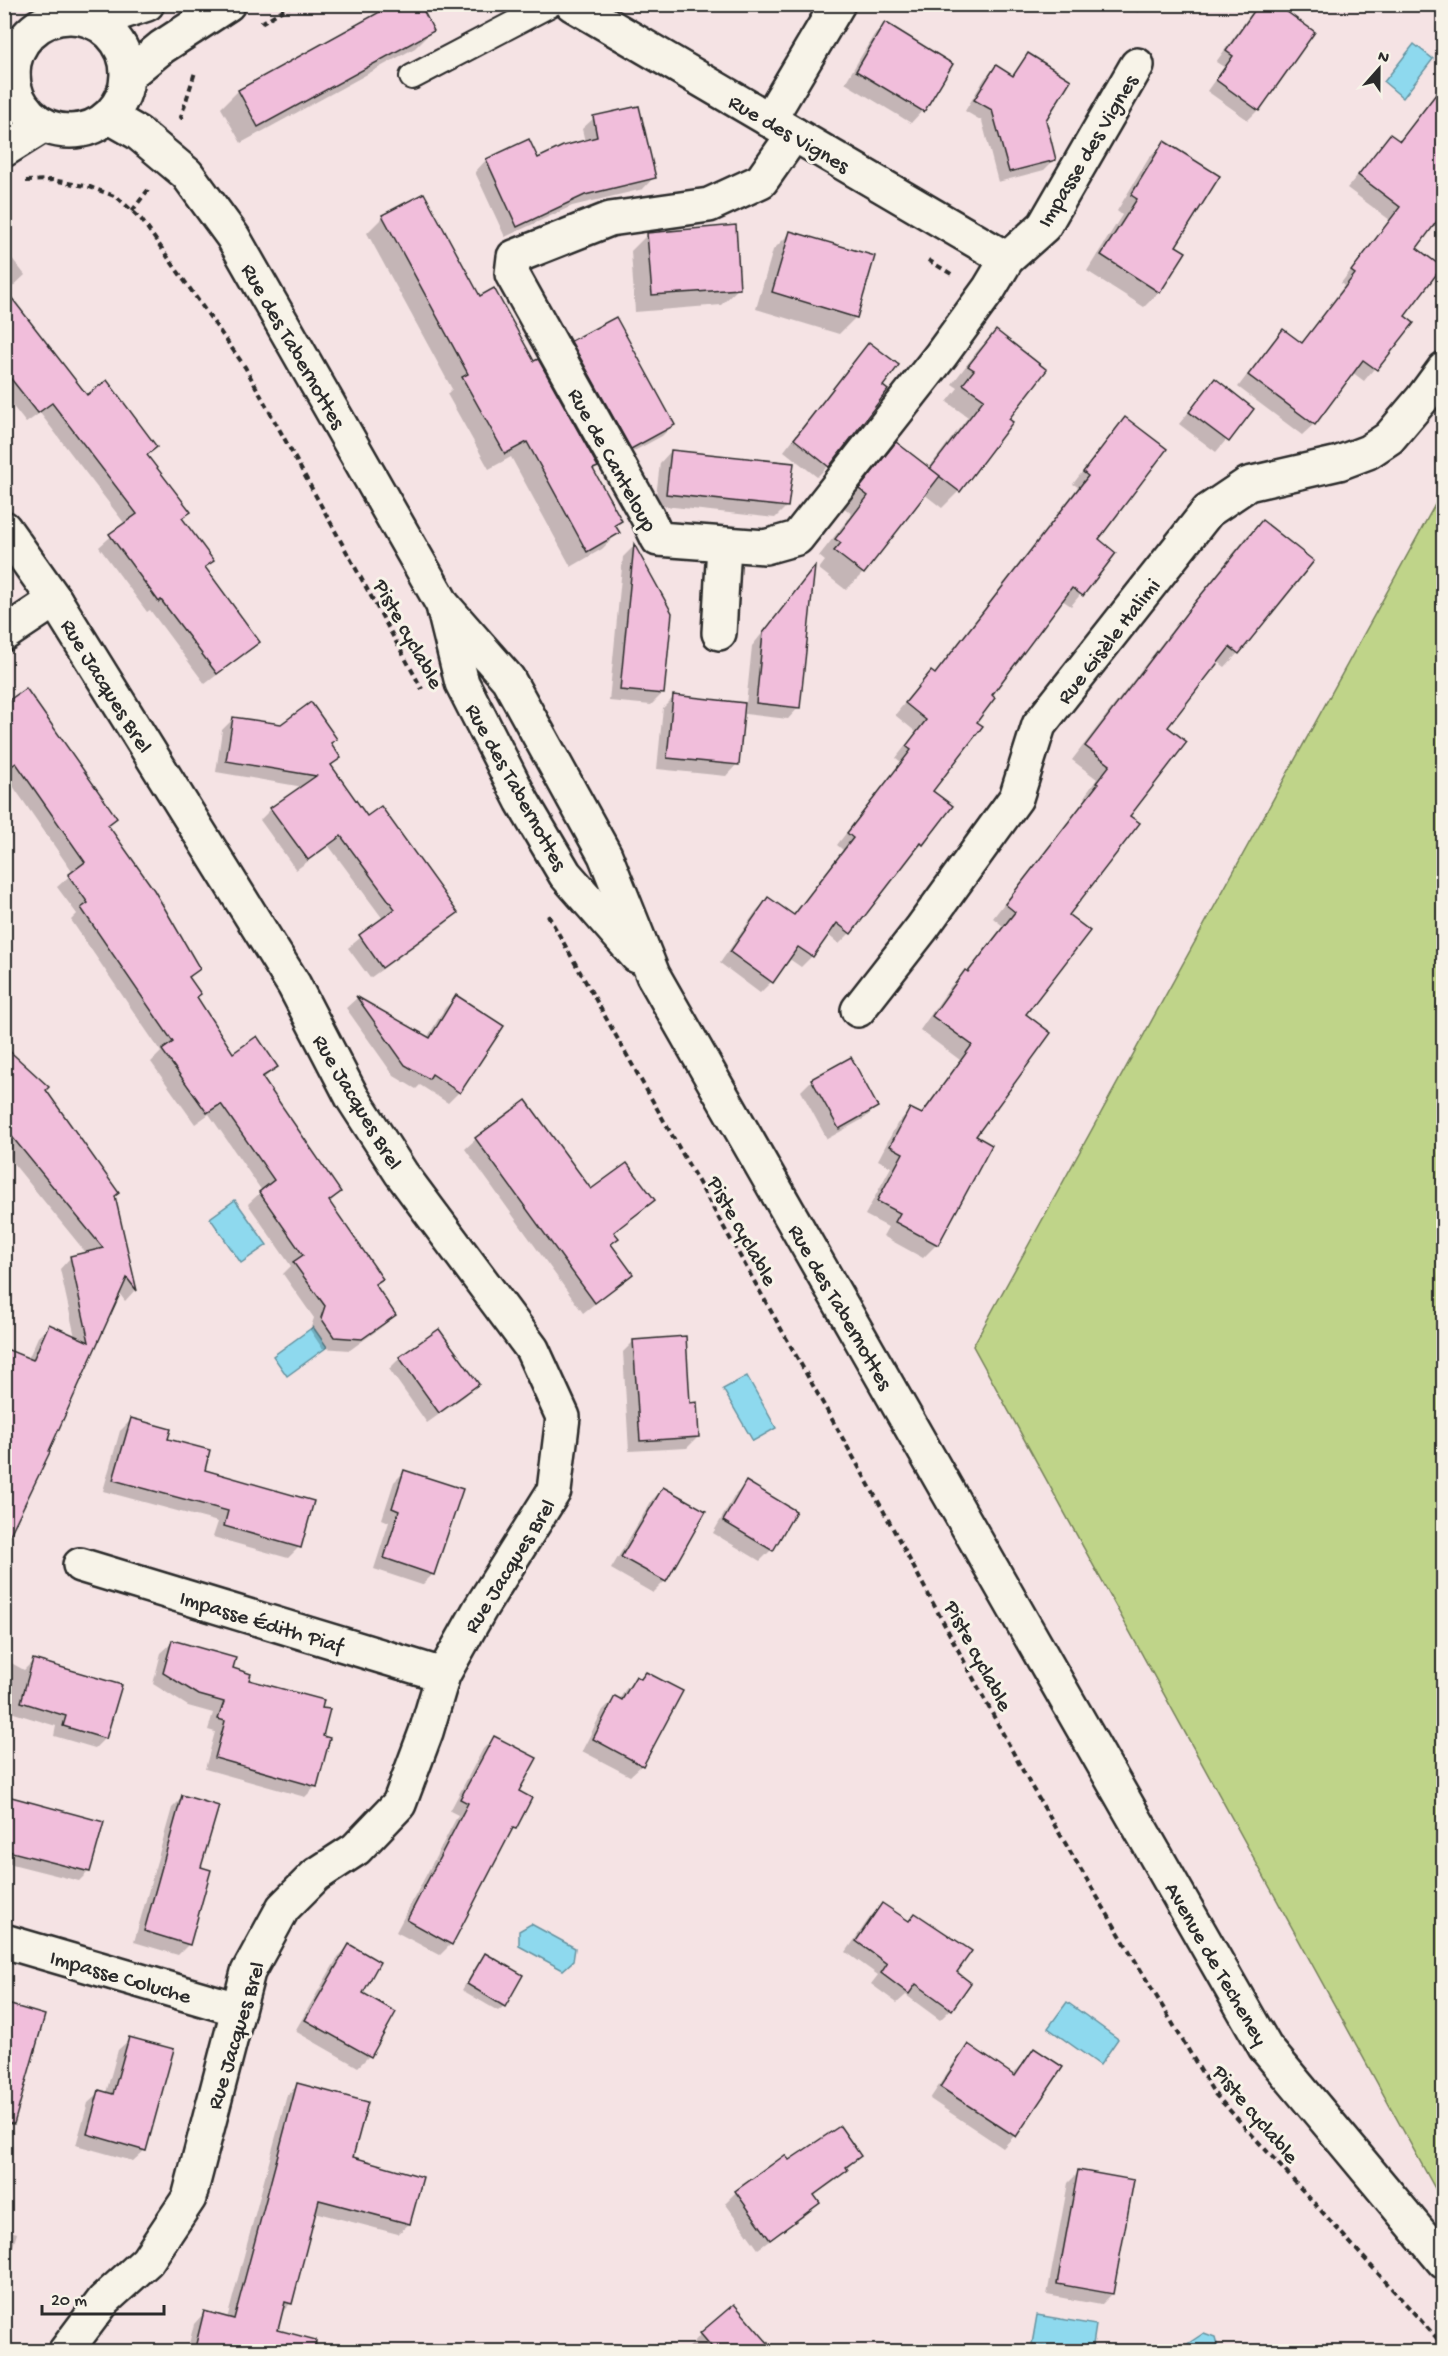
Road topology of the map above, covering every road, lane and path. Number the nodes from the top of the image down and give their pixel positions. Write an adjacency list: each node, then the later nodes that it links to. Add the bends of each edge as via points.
1 (147, 4): 6 (street)
2 (228, 4): 7 (street)
3 (551, 4): 11 (lane)
4 (572, 4): 14 (street, Rue des Vignes)
5 (838, 4): 14 (street)
6 (74, 14): 8 (street, via 40,25); 10 (street, via 108,30 126,58)
7 (189, 30): 10 (street, via 162,46); 16 (path, via 202,52 181,117 189,127)
8 (10, 61): 13 (street, via 22,104)
9 (1137, 65): 19 (street, Impasse des Vignes, via 1044,226)
10 (128, 75): 12 (street, via 120,104)
11 (412, 77)
12 (110, 117): 13 (street, via 78,131); 16 (street, Rue des Tabernottes, via 138,133)
13 (44, 125): 15 (street)
14 (781, 127): 19 (street, Rue des Vignes); 22 (street, Rue de Canteloup, via 761,181 709,205 610,219 514,257 512,274 658,539)
15 (4, 150)
16 (171, 160): 18 (path); 24 (street, Rue des Tabernottes, via 187,174 232,237)
17 (16, 182): 18 (path, Piste cyclable, via 52,180 90,187 117,197)
18 (132, 211): 27 (path, Piste cyclable, via 245,367)
19 (1007, 259): 22 (street, Rue de Canteloup, via 940,355 797,538 765,547)
20 (1443, 369): 30 (street, Rue Gisèle Halimi, via 1389,438 1368,452 1339,463 1248,484 1208,511 1039,725 1016,798)
21 (4, 528): 23 (street, Rue Jacques Brel)
22 (724, 545): 25 (street)
23 (56, 600): 26 (street); 33 (street, Rue Jacques Brel, via 294,985 352,1097 401,1173 532,1349 563,1417 554,1491)
24 (443, 605): 29 (street, Rue des Tabernottes, via 508,679 605,855); 29 (street, Rue des Tabernottes, via 462,683 522,801 565,874)
25 (720, 633)
26 (4, 634)
27 (423, 691)
28 (545, 909): 37 (path, Piste cyclable, via 883,1510 1030,1784 1214,2093)
29 (653, 975): 32 (street, Rue des Tabernottes)
30 (858, 1010)
31 (80, 1565): 33 (street, Impasse Édith Piaf)
32 (1031, 1638): 36 (street, Avenue de Techeney, via 1265,2047)
33 (443, 1675): 35 (street, Rue Jacques Brel, via 399,1804 356,1849 316,1875 283,1908 248,1972)
34 (4, 1941): 35 (street, Impasse Coluche)
35 (237, 2009): 38 (street, Rue Jacques Brel, via 189,2198 147,2261 104,2300)
36 (1443, 2262)
37 (1443, 2346)
38 (65, 2352)

